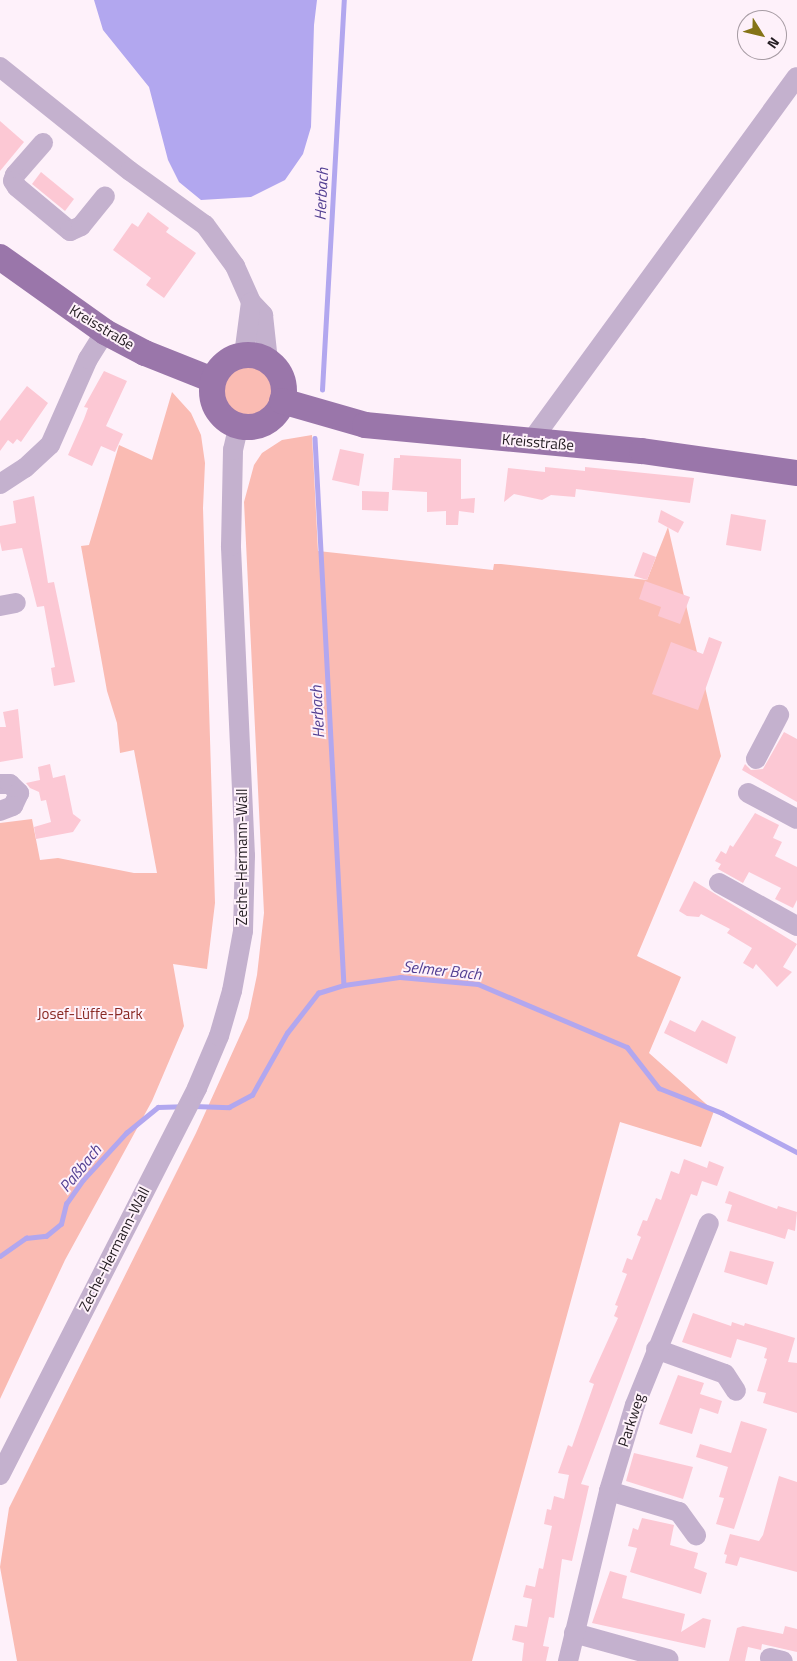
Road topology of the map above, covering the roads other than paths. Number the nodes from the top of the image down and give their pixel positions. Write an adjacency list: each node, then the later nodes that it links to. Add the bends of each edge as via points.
1 (0, 67): 6 (street, via 130,171 205,225 235,266)
2 (797, 77): 13 (street)
3 (43, 143): 4 (street, via 13,181 40,206 74,231)
4 (105, 196)
5 (0, 257): 7 (main road, Kreisstraße)
6 (252, 302): 8 (street); 9 (street, via 263,315)
7 (104, 332): 10 (main road, Kreisstraße, via 145,353); 15 (street, via 88,359 50,445 25,468)
8 (244, 355): 9 (main road); 10 (main road, via 230,359)
9 (268, 361): 11 (main road, via 283,377)
10 (213, 380): 12 (main road, via 213,401 217,409 227,420)
11 (282, 401): 12 (main road, via 266,421); 13 (main road, Kreisstraße, via 366,425)
12 (239, 425): 27 (street, Zeche-Hermann-Wall, via 233,450 231,546 245,856 243,931 232,991 219,1036 196,1088)
13 (532, 440): 14 (main road, Kreisstraße)
14 (797, 473)
15 (0, 484)
16 (779, 715): 17 (street)
17 (756, 760)
18 (0, 784): 20 (street, via 10,784 19,793 13,806)
19 (748, 793): 21 (street)
20 (0, 811)
21 (797, 819)
22 (718, 883): 23 (street)
23 (797, 926)
24 (709, 1223): 25 (street, Parkweg)
25 (656, 1349): 26 (street, via 725,1374); 28 (street, Parkweg)
26 (736, 1391)
27 (0, 1475)
28 (609, 1491): 29 (street, via 679,1512); 30 (street, Parkweg)
29 (696, 1535)
30 (574, 1633): 31 (street); 32 (street, Parkweg)
31 (668, 1659)
32 (568, 1661)

